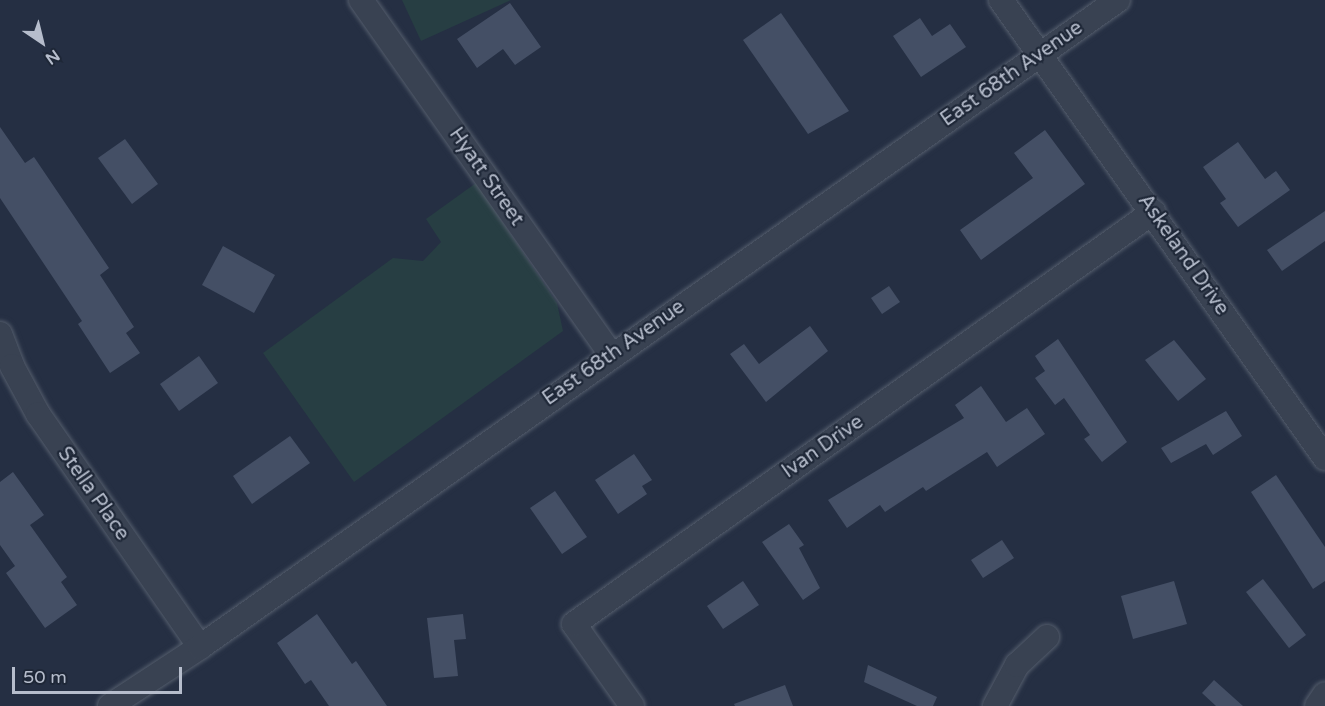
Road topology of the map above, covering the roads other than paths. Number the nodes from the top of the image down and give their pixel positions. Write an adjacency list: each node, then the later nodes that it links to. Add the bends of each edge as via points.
1 (361, 0): 7 (street, Hyatt Street)
2 (1001, 0): 4 (street, Askeland Drive)
3 (1118, 0): 4 (street, East 68th Avenue)
4 (1042, 52): 5 (street, Askeland Drive); 7 (street, East 68th Avenue)
5 (1153, 212): 8 (street, Askeland Drive); 13 (street, Ivan Drive, via 574,624)
6 (0, 333): 10 (street, Stella Place, via 12,366 38,414)
7 (611, 354): 10 (street, East 68th Avenue)
8 (1325, 458)
9 (1047, 637): 14 (street, via 1017,665)
10 (200, 648): 12 (street, East 68th Avenue)
11 (1325, 694): 15 (street)
12 (110, 706)
13 (632, 706)
14 (995, 706)
15 (1317, 706)

